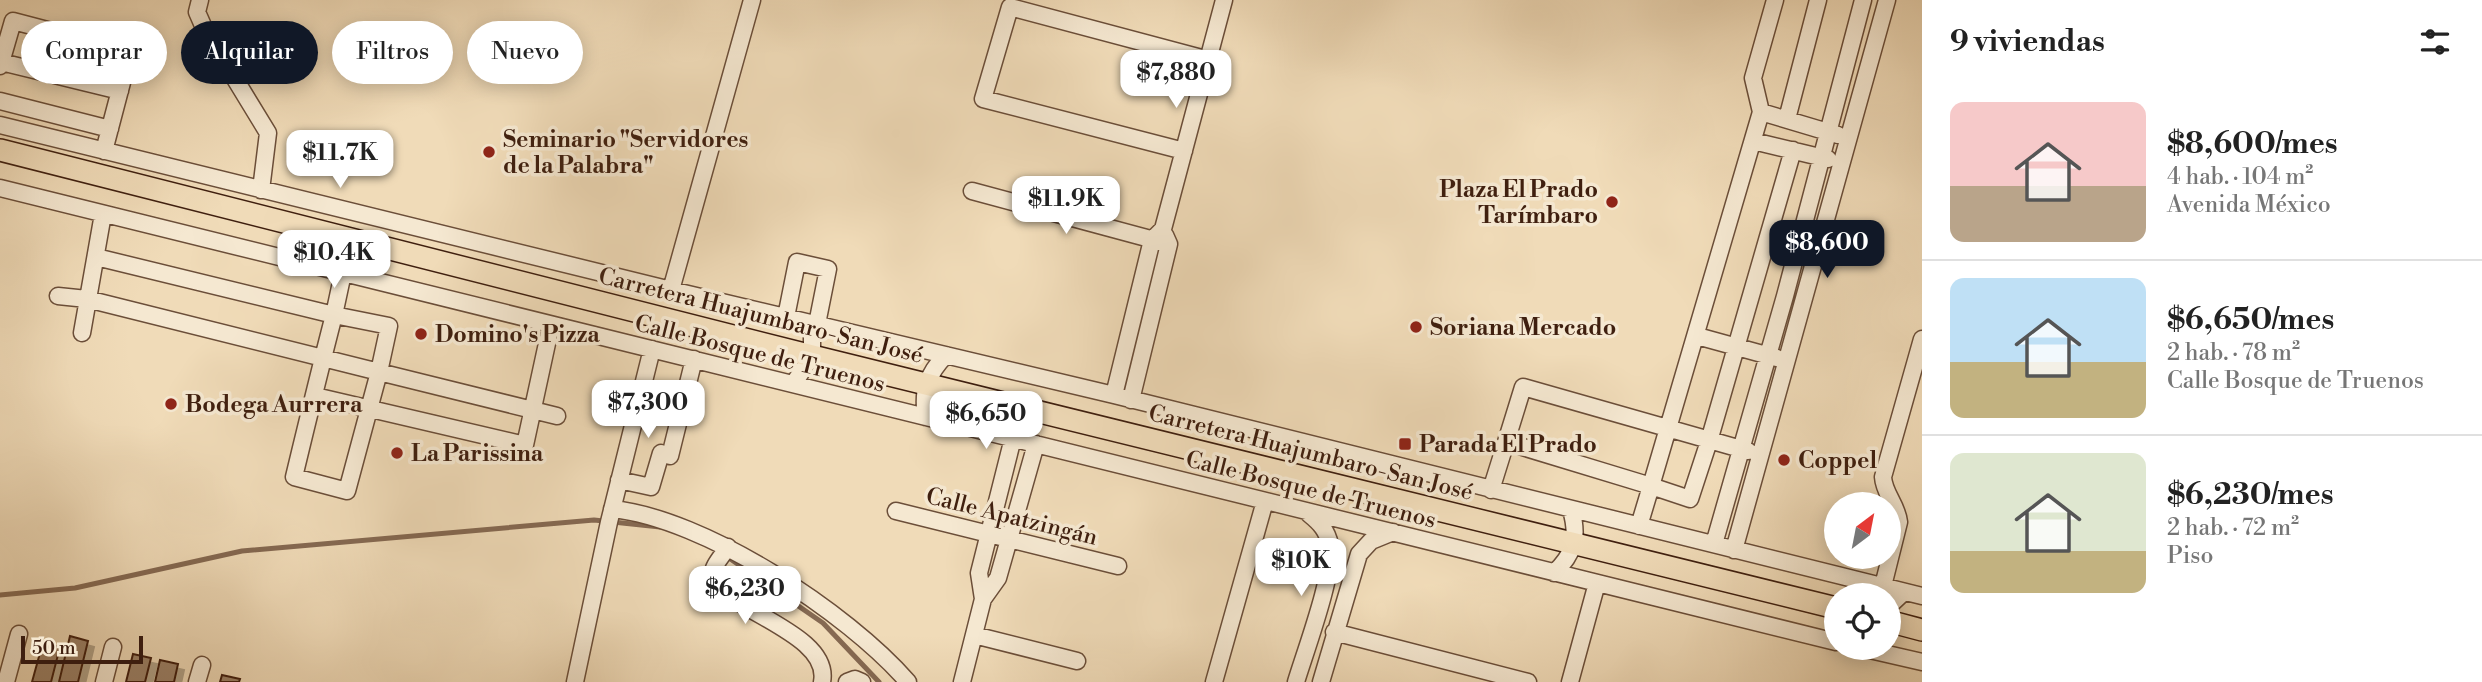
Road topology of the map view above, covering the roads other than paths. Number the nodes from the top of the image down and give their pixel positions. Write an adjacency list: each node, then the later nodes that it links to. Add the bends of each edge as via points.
1 (200, 0): 25 (street, via 197,12 204,28 268,133)
2 (752, 0): 32 (street)
3 (1224, 0): 8 (street)
4 (1775, 0): 12 (street, via 1753,78)
5 (1818, 0): 13 (street)
6 (1863, 0): 16 (street)
7 (1887, 0): 17 (street)
8 (1209, 60): 21 (street); 21 (street, via 1010,7 983,99)
9 (1, 64): 10 (street); 10 (street, via 13,20 116,48 124,55)
10 (120, 91): 15 (street)
11 (0, 102): 15 (street)
12 (1761, 112): 13 (street); 18 (street)
13 (1787, 119): 16 (street)
14 (0, 125): 20 (street)
15 (110, 129): 20 (street)
16 (1820, 130): 17 (street); 22 (street)
17 (1847, 138): 23 (street)
18 (1753, 142): 22 (street); 41 (street)
19 (0, 150): 47 (main road, Carretera Huajumbaro-San José)
20 (104, 151): 25 (street)
21 (1184, 151): 28 (street)
22 (1806, 153): 23 (street); 43 (street); 46 (street)
23 (1841, 162): 50 (street)
24 (0, 188): 27 (street, Calle Bosque de Truenos)
25 (261, 190): 32 (street)
26 (972, 191): 28 (street)
27 (103, 214): 29 (street); 30 (street, Calle Bosque de Truenos)
28 (1161, 238): 54 (street); 57 (street)
29 (96, 257): 35 (street); 36 (street)
30 (343, 273): 36 (street); 39 (street, Calle Bosque de Truenos)
31 (792, 287): 33 (street); 33 (street, via 797,262 828,269); 37 (street)
32 (671, 290): 37 (street)
33 (823, 294): 38 (street)
34 (58, 296): 35 (street)
35 (86, 299): 40 (street); 48 (street)
36 (334, 315): 48 (street); 51 (street, via 389,326)
37 (786, 317): 38 (street)
38 (814, 323): 45 (street); 47 (street)
39 (551, 325): 44 (street, Calle Bosque de Truenos); 60 (street)
40 (82, 333)
41 (1697, 336): 43 (street); 63 (street)
42 (1922, 339): 91 (street, via 1883,477 1899,522)
43 (1736, 346): 46 (street); 65 (street)
44 (652, 349): 49 (street, Calle Bosque de Truenos); 56 (street)
45 (946, 355): 53 (street); 54 (street)
46 (1768, 355): 50 (street); 68 (street)
47 (812, 356): 52 (street); 53 (main road, Carretera Huajumbaro-San José)
48 (323, 357): 51 (street); 55 (street)
49 (694, 359): 52 (street, Calle Bosque de Truenos); 58 (street)
50 (1786, 361): 69 (street)
51 (379, 372): 59 (street); 60 (street)
52 (794, 383): 62 (street, Calle Bosque de Truenos)
53 (926, 384): 62 (street); 82 (main road, Carretera Huajumbaro-San José)
54 (1114, 395): 57 (street)
55 (315, 396): 59 (street); 59 (street, via 294,477 347,491)
56 (639, 400): 58 (street); 70 (street)
57 (1131, 400): 72 (street)
58 (681, 409): 70 (street, via 670,456 661,453 651,487)
59 (369, 410): 60 (street, via 525,445)
60 (533, 410): 61 (street)
61 (557, 416)
62 (926, 417): 64 (street, Calle Bosque de Truenos)
63 (1668, 429): 65 (street); 66 (street, via 1523,387); 71 (street)
64 (1013, 438): 67 (street, Calle Bosque de Truenos); 80 (street)
65 (1709, 441): 68 (street); 71 (street, via 1690,499)
66 (1506, 442): 71 (street); 72 (street)
67 (1036, 444): 73 (street, Calle Bosque de Truenos); 81 (street)
68 (1740, 450): 69 (street); 83 (street)
69 (1761, 453): 85 (street)
70 (619, 480): 77 (street)
71 (1651, 486): 78 (street)
72 (1491, 490): 74 (street)
73 (1265, 501): 76 (street, Calle Bosque de Truenos); 119 (street)
74 (1571, 510): 78 (street); 82 (street)
75 (896, 511): 80 (street, Calle Apatzingán)
76 (1304, 511): 79 (street, Calle Bosque de Truenos); 88 (street, via 1324,527 1331,547)
77 (611, 515): 84 (street, via 639,511 712,538); 113 (street)
78 (1639, 526): 83 (street)
79 (1393, 532): 87 (street, Calle Bosque de Truenos); 92 (street, via 1365,547)
80 (988, 534): 81 (street, Calle Apatzingán); 97 (street, via 979,573)
81 (1011, 539): 86 (street, Calle Apatzingán); 97 (street, via 998,578)
82 (1575, 544): 87 (street); 98 (main road, Carretera Huajumbaro-San José)
83 (1714, 544): 85 (street)
84 (726, 549): 114 (street, via 713,577 815,654 824,674); 117 (street, via 819,604)
85 (1734, 550): 90 (street)
86 (1118, 566)
87 (1554, 573): 89 (street, Calle Bosque de Truenos)
88 (1326, 579): 92 (street); 120 (street)
89 (1597, 583): 104 (street, Calle Bosque de Truenos); 123 (street)
90 (1845, 583)
91 (1884, 583)
92 (1348, 584): 101 (street)
93 (1901, 591): 94 (street)
94 (1904, 592): 95 (street); 96 (street)
95 (1901, 595)
96 (1922, 596)
97 (983, 599): 103 (street)
98 (1824, 605)
99 (1901, 624): 100 (main road)
100 (1922, 630)
101 (1334, 632): 121 (street); 122 (street)
102 (19, 634): 110 (street)
103 (974, 635): 107 (street); 118 (street)
104 (1824, 639)
105 (113, 647): 111 (street)
106 (1901, 655): 108 (street)
107 (1077, 661)
108 (1922, 662)
109 (202, 666): 112 (street)
110 (6, 682)
111 (104, 682)
112 (197, 682)
113 (575, 682)
114 (822, 682)
115 (847, 682): 116 (street)
116 (862, 682)
117 (908, 682)
118 (962, 682)
119 (1214, 682)
120 (1296, 682)
121 (1321, 682)
122 (1528, 682)
123 (1570, 682)

